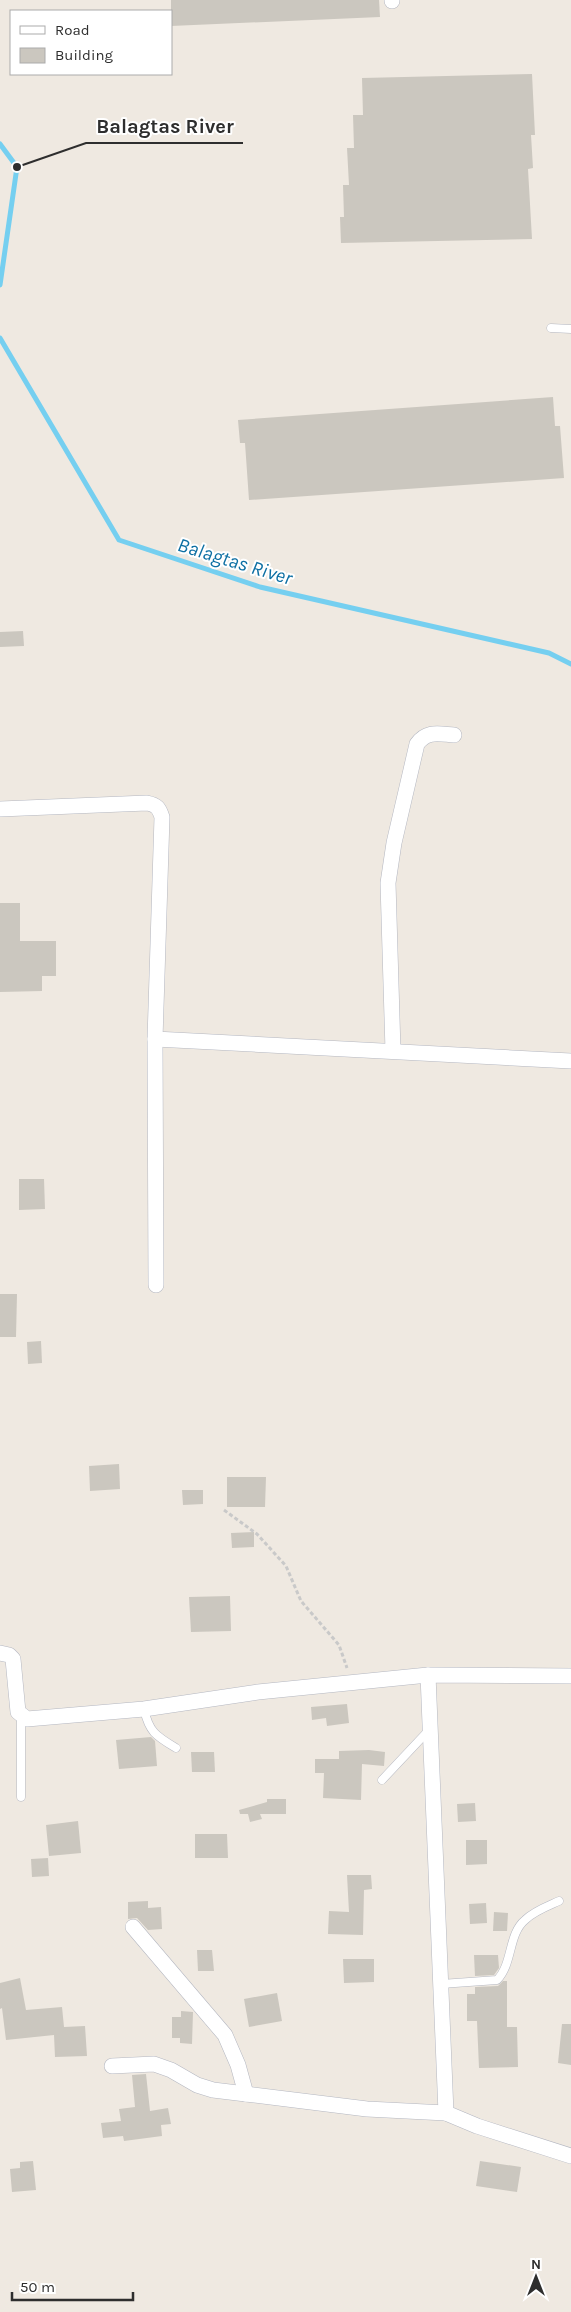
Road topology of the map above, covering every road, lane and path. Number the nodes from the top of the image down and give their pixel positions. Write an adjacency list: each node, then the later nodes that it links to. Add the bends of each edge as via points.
1 (551, 328): 2 (lane)
2 (571, 329)
3 (454, 735): 6 (street, via 424,735 417,744 390,861)
4 (0, 809): 5 (street, via 147,803 160,809)
5 (155, 1039): 6 (street); 8 (street)
6 (393, 1050): 7 (street)
7 (571, 1061)
8 (156, 1285)
9 (224, 1510): 13 (path, via 257,1534 286,1566 301,1601 339,1645)
10 (0, 1653): 15 (street, via 9,1655 15,1664 16,1707)
11 (428, 1674): 12 (street); 13 (street); 16 (street)
12 (571, 1676)
13 (351, 1681): 14 (street)
14 (144, 1709): 15 (street, via 37,1719); 17 (lane, via 153,1733)
15 (21, 1716): 19 (lane)
16 (431, 1729): 18 (lane); 22 (street)
17 (176, 1748)
18 (382, 1780)
19 (21, 1797)
20 (559, 1901): 22 (lane, via 533,1914 520,1925 497,1980)
21 (133, 1927): 24 (street, via 225,2035)
22 (441, 1984): 25 (street)
23 (112, 2066): 24 (street, via 154,2064 197,2085)
24 (246, 2094): 25 (street, via 367,2109)
25 (446, 2113): 26 (street)
26 (571, 2156)

